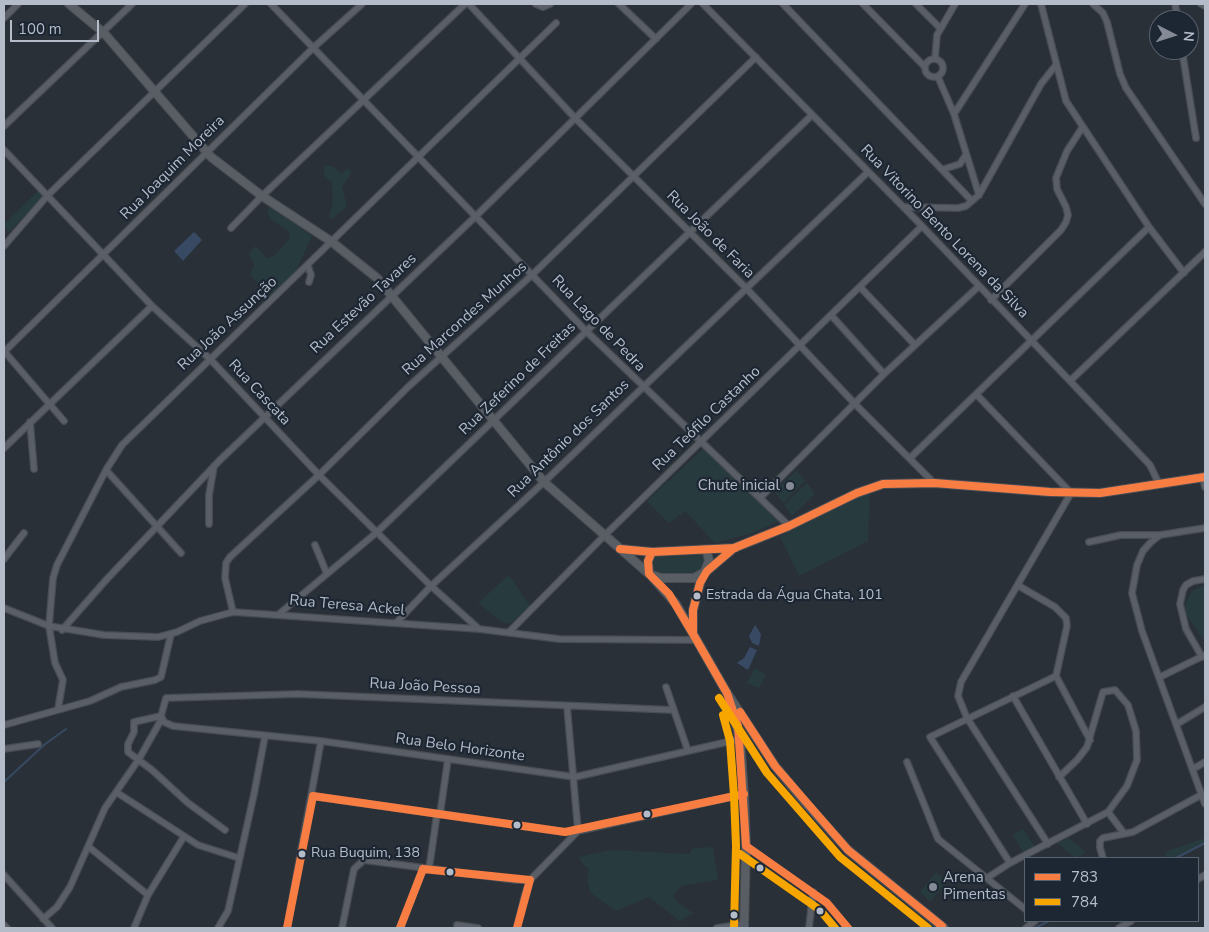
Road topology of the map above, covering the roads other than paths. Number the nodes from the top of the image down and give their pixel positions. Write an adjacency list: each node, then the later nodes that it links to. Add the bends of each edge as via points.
1 (18, 4): 22 (street)
2 (69, 4): 25 (main road)
3 (132, 4): 25 (street)
4 (245, 4): 35 (street)
5 (271, 4): 27 (street, Rua Lago de Pedra)
6 (362, 4): 27 (street, Rua Joaquim Moreira)
7 (467, 4): 29 (street, Rua João de Faria); 36 (street)
8 (536, 4): 20 (street)
9 (619, 4): 26 (street)
10 (691, 4): 26 (street, Rua Estevão Tavares)
11 (703, 4): 28 (street, Rua Vitorino Bento Lorena da Silva)
12 (783, 4): 47 (street)
13 (863, 4): 33 (street)
14 (916, 4): 24 (street)
15 (955, 4): 24 (street)
16 (1025, 4): 37 (street)
17 (1041, 4): 32 (street)
18 (1093, 4): 54 (street, via 1107,22 1126,88)
19 (1201, 4): 21 (street)
20 (548, 5)
21 (1205, 6)
22 (4, 18)
23 (556, 23): 29 (street, Rua João Assunção)
24 (940, 28): 30 (street, via 935,42)
25 (104, 33): 35 (main road); 40 (street)
26 (656, 39): 39 (street, Rua Estevão Tavares)
27 (313, 48): 36 (street, Rua Lago de Pedra); 44 (street, Rua Joaquim Moreira)
28 (756, 57): 38 (street, Rua Vitorino Bento Lorena da Silva); 49 (street, Rua Marcondes Munhos)
29 (520, 58): 39 (street, Rua João de Faria); 46 (street, Rua João Assunção)
30 (935, 59): 33 (street); 34 (street, via 943,66)
31 (1184, 60): 42 (street)
32 (1056, 65): 41 (street, via 1066,101); 51 (street, via 1041,84)
33 (924, 66): 34 (street, via 929,77)
34 (938, 76): 37 (street)
35 (153, 92): 44 (main road); 50 (street)
36 (363, 100): 46 (street, Rua Lago de Pedra); 52 (street)
37 (954, 114): 45 (street)
38 (812, 115): 48 (street, Rua Vitorino Bento Lorena da Silva); 60 (street, Rua Zeferino de Freitas)
39 (575, 118): 49 (street, Rua João de Faria); 56 (street, Rua Estevão Tavares)
40 (4, 126)
41 (1082, 128): 58 (street); 73 (street, via 1067,151 1056,178 1068,215 1066,222)
42 (1196, 138)
43 (4, 150): 50 (street, Rua Cascata)
44 (207, 152): 52 (main road); 64 (street, Rua Joaquim Moreira)
45 (966, 156): 47 (street, via 960,164); 51 (street)
46 (418, 157): 56 (street, Rua Lago de Pedra); 61 (street, Rua João Assunção)
47 (944, 169): 53 (street)
48 (868, 172): 55 (street, Rua Vitorino Bento Lorena da Silva); 71 (street, Rua Antônio dos Santos)
49 (633, 175): 60 (street, Rua João de Faria); 67 (street, Rua Marcondes Munhos)
50 (48, 195): 62 (street); 64 (street, Rua Cascata)
51 (979, 195): 53 (street)
52 (262, 196): 59 (street); 61 (main road)
53 (972, 201): 55 (street, via 958,208)
54 (1205, 204)
55 (904, 208): 57 (street, Rua Vitorino Bento Lorena da Silva)
56 (476, 216): 67 (street, Rua Lago de Pedra); 72 (street, Rua Estevão Tavares)
57 (922, 226): 69 (street, Rua Teófilo Castanho); 70 (street, Rua Vitorino Bento Lorena da Silva)
58 (1149, 227): 66 (street); 77 (street)
59 (231, 228)
60 (689, 232): 71 (street, Rua João de Faria); 76 (street, Rua Zeferino de Freitas)
61 (332, 242): 65 (street, Rua João Assunção); 72 (main road, via 360,262)
62 (4, 246)
63 (1205, 252): 66 (street)
64 (104, 254): 74 (street, Rua Cascata); 80 (street, Rua Joaquim Moreira)
65 (308, 266): 68 (street); 82 (street, Rua João Assunção)
66 (1184, 273): 84 (street)
67 (533, 274): 76 (street, Rua Lago de Pedra); 81 (street, Rua Marcondes Munhos)
68 (309, 282)
69 (860, 286): 75 (street, Rua Teófilo Castanho); 78 (street)
70 (979, 286): 73 (street, Rua Vitorino Bento Lorena da Silva); 78 (street)
71 (746, 288): 79 (street, Rua João de Faria); 85 (street, Rua Antônio dos Santos)
72 (392, 294): 81 (main road); 89 (street, Rua Estevão Tavares)
73 (992, 300): 77 (street, Rua Vitorino Bento Lorena da Silva)
74 (152, 306): 82 (street, Rua Cascata); 87 (street)
75 (831, 315): 79 (street, Rua Teófilo Castanho); 83 (street)
76 (586, 331): 85 (street, Rua Lago de Pedra); 90 (street, Rua Zeferino de Freitas)
77 (1032, 342): 84 (street, Rua Vitorino Bento Lorena da Silva); 86 (street)
78 (914, 345): 83 (street)
79 (799, 346): 88 (street, Rua João de Faria); 93 (street, Rua Teófilo Castanho)
80 (4, 351): 87 (street)
81 (442, 356): 90 (main road); 99 (street, Rua Marcondes Munhos)
82 (210, 359): 89 (street, Rua Cascata); 98 (street, Rua João Assunção, via 122,444)
83 (884, 374): 88 (street)
84 (1070, 381): 103 (street, Rua Vitorino Bento Lorena da Silva, via 1150,465)
85 (641, 387): 93 (street, Rua Lago de Pedra); 101 (street, Rua Antônio dos Santos)
86 (977, 395): 95 (street); 105 (street)
87 (50, 404): 91 (street); 92 (street)
88 (855, 404): 95 (street, Rua João de Faria); 106 (street)
89 (263, 417): 96 (street, Rua Estevão Tavares); 99 (street, Rua Cascata)
90 (493, 420): 101 (main road); 112 (street, Rua Zeferino de Freitas)
91 (64, 421)
92 (30, 422): 94 (street); 97 (street)
93 (702, 443): 106 (street, Rua Lago de Pedra); 114 (street, Rua Teófilo Castanho)
94 (4, 448)
95 (910, 458): 102 (street, Rua João de Faria)
96 (214, 466): 107 (street); 109 (street, Rua Estevão Tavares)
97 (34, 468)
98 (106, 470): 109 (street); 133 (street, Rua João Assunção, via 56,566)
99 (319, 475): 112 (street, Rua Cascata); 130 (street, Rua Marcondes Munhos, via 226,562 226,586)
100 (1204, 477): 103 (main road); 104 (street)
101 (544, 482): 114 (main road); 127 (street, Rua Antônio dos Santos)
102 (934, 483): 105 (main road); 108 (main road, via 870,487)
103 (1159, 484): 105 (main road, via 1100,493)
104 (1205, 487)
105 (1071, 493): 128 (street)
106 (760, 498): 108 (street, Rua Lago de Pedra)
107 (209, 524)
108 (788, 526): 118 (main road)
109 (156, 527): 121 (street); 135 (street, Rua Estevão Tavares)
110 (1205, 528): 113 (street)
111 (24, 533): 122 (street)
112 (376, 533): 124 (street, Rua Zeferino de Freitas); 127 (street, Rua Cascata)
113 (1160, 535): 115 (street, via 1121,535); 141 (street, via 1143,552 1132,592 1142,631)
114 (604, 536): 117 (main road); 136 (street, Rua Teófilo Castanho)
115 (1089, 542)
116 (315, 545): 124 (street)
117 (620, 548): 120 (main road); 125 (main road)
118 (734, 548): 119 (main road); 123 (main road)
119 (707, 551): 120 (main road); 123 (main road)
120 (652, 552): 125 (main road, via 648,561)
121 (181, 553)
122 (4, 559)
123 (706, 571): 125 (main road, via 684,579); 138 (main road, via 693,610)
124 (328, 574): 131 (street, Rua Zeferino de Freitas)
125 (649, 574): 138 (main road, via 668,594)
126 (1205, 579): 139 (street, via 1186,585 1180,604 1186,629)
127 (431, 586): 132 (street, Rua Antônio dos Santos); 134 (street, Rua Cascata)
128 (1019, 586): 140 (street, via 1056,607 1066,618); 150 (street, via 961,682 958,696)
129 (4, 608): 133 (street, Rua Teresa Ackel)
130 (233, 612): 131 (street, Rua Teresa Ackel); 137 (street, Rua Teresa Ackel, via 200,620)
131 (279, 614): 132 (street, Rua Teresa Ackel)
132 (396, 623): 134 (street, Rua Teresa Ackel)
133 (49, 626): 135 (street, Rua Teresa Ackel); 147 (street, Rua João Assunção, via 55,663 63,680)
134 (479, 629): 136 (street, Rua Teresa Ackel)
135 (62, 630): 137 (street, Rua Teresa Ackel, via 104,636 158,637)
136 (510, 631): 138 (street, Rua Teresa Ackel, via 559,639)
137 (171, 634): 147 (street, via 161,676)
138 (695, 637): 143 (main road)
139 (1204, 656): 141 (street)
140 (1056, 676): 144 (street); 155 (street)
141 (1160, 677): 151 (street)
142 (666, 687): 148 (street)
143 (727, 693): 154 (main road); 209 (main road, via 776,766 848,850)
144 (1013, 696): 150 (street); 166 (street)
145 (567, 706): 148 (street, Rua João Pessoa); 149 (street, Rua João Pessoa, via 298,694 165,699); 165 (street)
146 (1205, 707): 151 (street)
147 (58, 709): 152 (street)
148 (673, 710): 159 (street)
149 (161, 718): 153 (street, Rua Belo Horizonte, via 173,726); 160 (street); 160 (street, via 134,722 128,750)
150 (967, 718): 179 (street); 184 (street, via 930,737)
151 (1177, 724): 164 (street)
152 (4, 725)
153 (265, 736): 156 (street, Rua Belo Horizonte); 183 (street)
154 (740, 738): 159 (street, Rua Belo Horizonte); 168 (main road)
155 (1090, 740): 166 (street, via 1082,754); 172 (street, via 1100,697 1107,690 1115,690 1128,706 1138,745 1131,779)
156 (321, 741): 161 (street, Rua Belo Horizonte); 170 (street)
157 (38, 744): 158 (street)
158 (4, 749)
159 (688, 751): 165 (street, Rua Belo Horizonte)
160 (139, 759): 167 (street); 175 (street, via 188,803)
161 (448, 759): 165 (street, Rua Belo Horizonte); 173 (street)
162 (907, 762): 187 (street, via 935,835)
163 (1205, 762): 164 (street)
164 (1193, 770): 169 (street)
165 (574, 777): 176 (street)
166 (1059, 777): 174 (street)
167 (116, 792): 178 (street); 180 (street, via 105,808)
168 (744, 794): 176 (street); 181 (main road)
169 (1201, 795): 171 (street); 177 (street, via 1133,832)
170 (313, 796): 173 (street); 201 (street)
171 (1205, 804)
172 (1108, 812): 174 (street); 177 (street)
173 (439, 814): 176 (street, via 565,832); 185 (street)
174 (1087, 824): 179 (street)
175 (225, 830)
176 (578, 831): 188 (street)
177 (1123, 832): 182 (street, via 1100,841)
178 (183, 838): 183 (street); 190 (street)
179 (1048, 844): 184 (street)
180 (89, 846): 190 (street); 192 (street, via 68,890 57,907)
181 (746, 846): 189 (street); 196 (main road)
182 (1104, 857)
183 (239, 858): 200 (street, via 228,911)
184 (1010, 863): 187 (street)
185 (426, 869): 188 (street); 202 (street, via 360,862 354,869); 203 (street)
186 (4, 874): 192 (street)
187 (988, 878): 191 (street)
188 (530, 880): 205 (street)
189 (813, 892): 207 (street); 208 (street)
190 (148, 896): 199 (street)
191 (1024, 907)
192 (43, 919): 198 (street)
193 (1129, 922): 210 (street)
194 (4, 925): 197 (street)
195 (457, 925): 204 (street)
196 (744, 926): 206 (street)
197 (7, 928)
198 (51, 928)
199 (134, 928)
200 (218, 928)
201 (287, 928)
202 (342, 928)
203 (400, 928)
204 (478, 928)
205 (517, 928)
206 (717, 928)
207 (809, 928)
208 (848, 928)
209 (942, 928)
210 (1118, 928)

